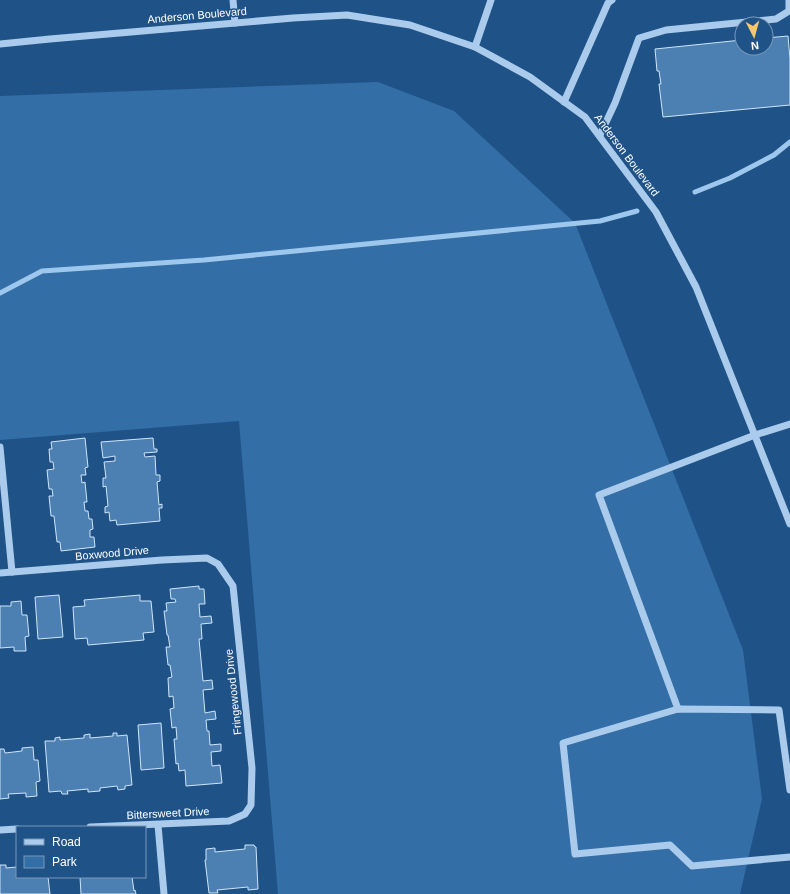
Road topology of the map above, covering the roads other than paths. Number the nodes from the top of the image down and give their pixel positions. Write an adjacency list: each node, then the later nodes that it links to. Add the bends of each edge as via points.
1 (233, 0): 5 (street)
2 (491, 0): 7 (street)
3 (612, 0): 8 (street, via 608,3)
4 (789, 0): 9 (street, via 790,11 776,19 666,30 639,38)
5 (235, 23): 6 (street, Anderson Boulevard); 7 (street, Anderson Boulevard, via 347,15 410,25)
6 (0, 44)
7 (475, 47): 8 (street, Anderson Boulevard, via 530,77)
8 (564, 102): 9 (street, Anderson Boulevard, via 585,117)
9 (600, 136): 11 (street, Anderson Boulevard, via 656,212 696,287)
10 (790, 424): 11 (street)
11 (755, 435): 13 (street, Anderson Boulevard); 17 (street, via 600,495)
12 (0, 447): 15 (street)
13 (790, 524)
14 (222, 570): 15 (street, Boxwood Drive, via 218,564 207,558); 19 (street, Fringewood Drive, via 233,586 252,768 251,806)
15 (12, 572): 16 (street, Boxwood Drive)
16 (0, 573)
17 (678, 708): 18 (street, via 779,710); 24 (street, via 563,743 575,854 670,844 692,866)
18 (790, 790)
19 (246, 814): 20 (street, Bittersweet Drive, via 228,821)
20 (158, 825): 21 (street, Bittersweet Drive); 25 (street)
21 (124, 826)
22 (16, 829): 23 (street)
23 (0, 830)
24 (790, 857)
25 (164, 894)

